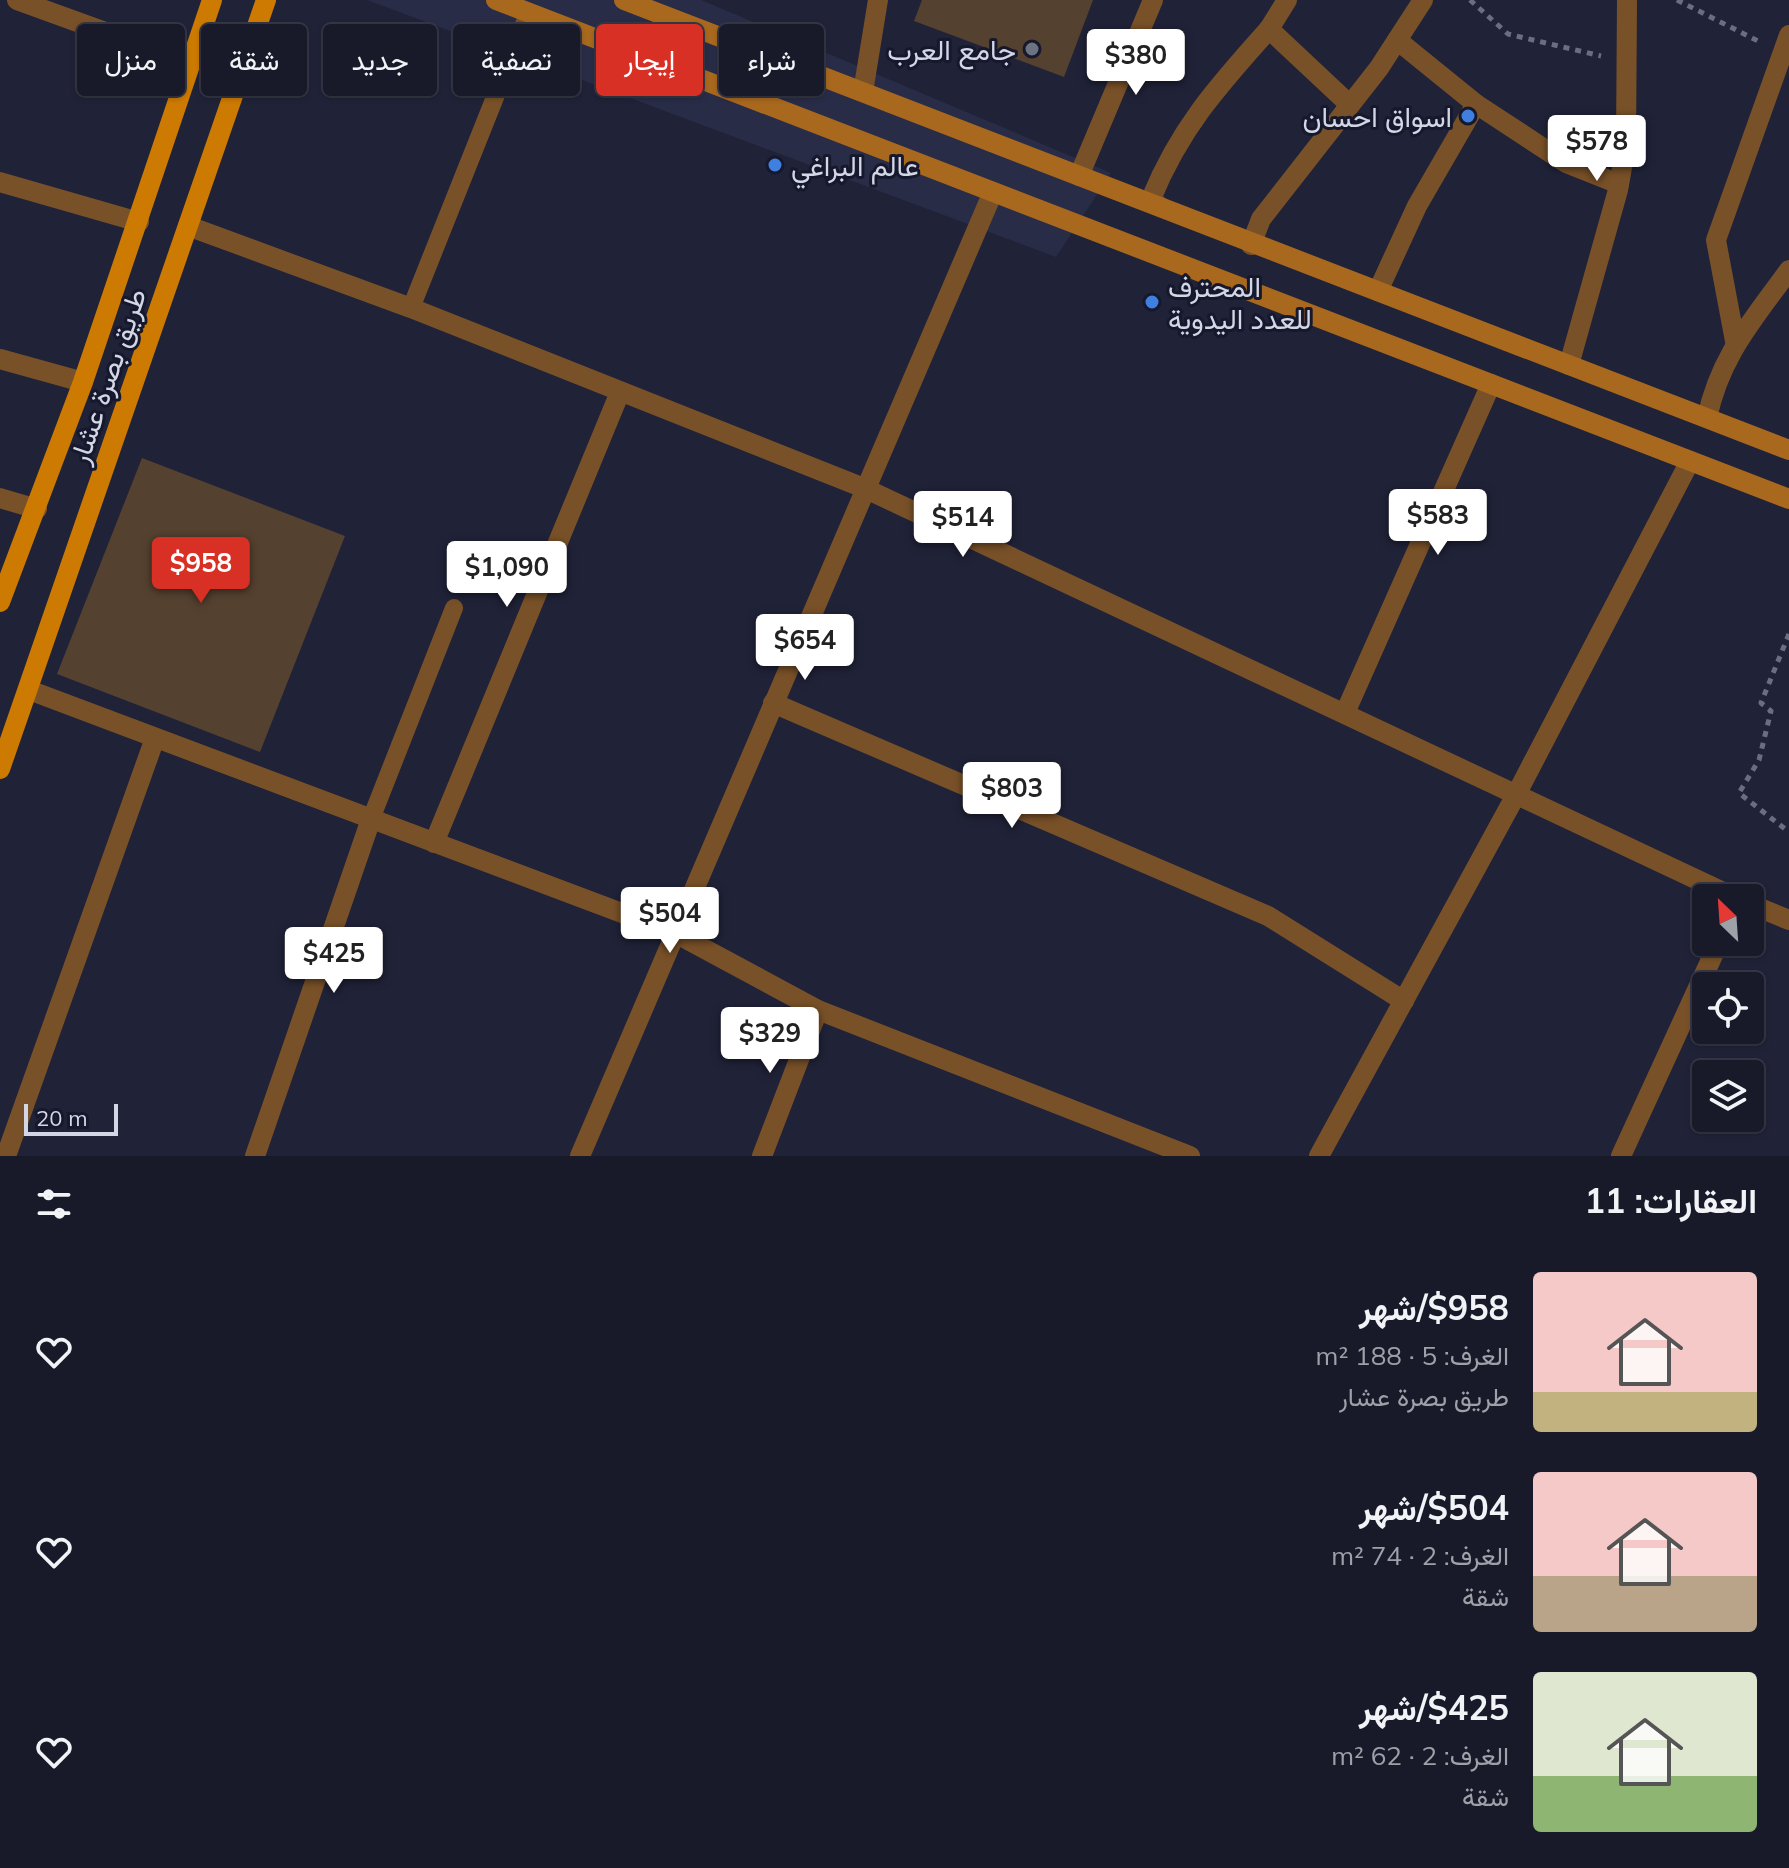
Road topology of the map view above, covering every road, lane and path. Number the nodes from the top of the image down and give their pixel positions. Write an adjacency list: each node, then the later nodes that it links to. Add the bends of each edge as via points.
1 (17, 0): 18 (street)
2 (212, 0): 18 (main road)
3 (266, 0): 28 (main road, طريق بصرة عشار)
4 (496, 0): 13 (street)
5 (624, 0): 19 (street)
6 (878, 0): 19 (street)
7 (1153, 0): 22 (street)
8 (1287, 0): 14 (street)
9 (1423, 0): 15 (street)
10 (1470, 0): 17 (path, via 1508,34 1600,56)
11 (1627, 0): 17 (street)
12 (1677, 0): 16 (path, via 1727,28)
13 (529, 12): 25 (street); 32 (lane)
14 (1269, 29): 21 (street); 26 (street, via 1199,107 1162,171 1151,199)
15 (1397, 40): 20 (street); 21 (street)
16 (1786, 43): 33 (street, via 1716,240)
17 (1627, 54): 24 (street, via 1626,145)
18 (188, 62): 27 (main road)
19 (863, 92): 22 (street)
20 (1476, 104): 24 (street, via 1566,163); 31 (street, via 1417,206)
21 (1350, 105): 29 (street, via 1261,219)
22 (1079, 176): 26 (street)
23 (0, 182): 27 (street)
24 (1619, 184): 35 (street)
25 (993, 192): 37 (street); 42 (street)
26 (1159, 206): 29 (street)
27 (139, 222): 36 (main road)
28 (188, 226): 32 (street); 49 (main road, طريق بصرة عشار)
29 (1251, 245): 31 (street)
30 (1789, 270): 33 (street)
31 (1378, 291): 35 (street)
32 (411, 308): 38 (street)
33 (1735, 341): 39 (street, via 1714,386)
34 (0, 359): 36 (street)
35 (1569, 365): 39 (street)
36 (83, 382): 45 (main road)
37 (1491, 384): 41 (street); 51 (street)
38 (620, 392): 42 (street); 57 (street)
39 (1707, 418): 40 (street)
40 (1789, 450)
41 (1690, 461): 44 (street); 54 (street)
42 (864, 488): 50 (street); 51 (street)
43 (0, 498): 45 (street)
44 (1789, 499)
45 (37, 509): 46 (main road)
46 (0, 602)
47 (454, 608): 55 (lane)
48 (1789, 634): 56 (path, via 1761,703 1771,711 1759,760 1739,793)
49 (29, 690): 52 (street); 53 (main road, طريق بصرة عشار)
50 (773, 703): 61 (street); 63 (street, via 1268,916)
51 (1345, 713): 54 (street)
52 (155, 738): 55 (street); 65 (street)
53 (0, 769)
54 (1517, 793): 58 (street); 63 (street)
55 (371, 819): 57 (street); 66 (street)
56 (1789, 832)
57 (434, 843): 61 (street)
58 (1707, 884)
59 (1764, 910): 60 (street)
60 (1789, 920)
61 (675, 933): 64 (street); 67 (street)
62 (1713, 956): 71 (street)
63 (1404, 1001): 70 (street)
64 (818, 1010): 68 (street); 69 (street)
65 (6, 1156)
66 (255, 1156)
67 (580, 1156)
68 (762, 1156)
69 (1190, 1156)
70 (1319, 1156)
71 (1621, 1156)

